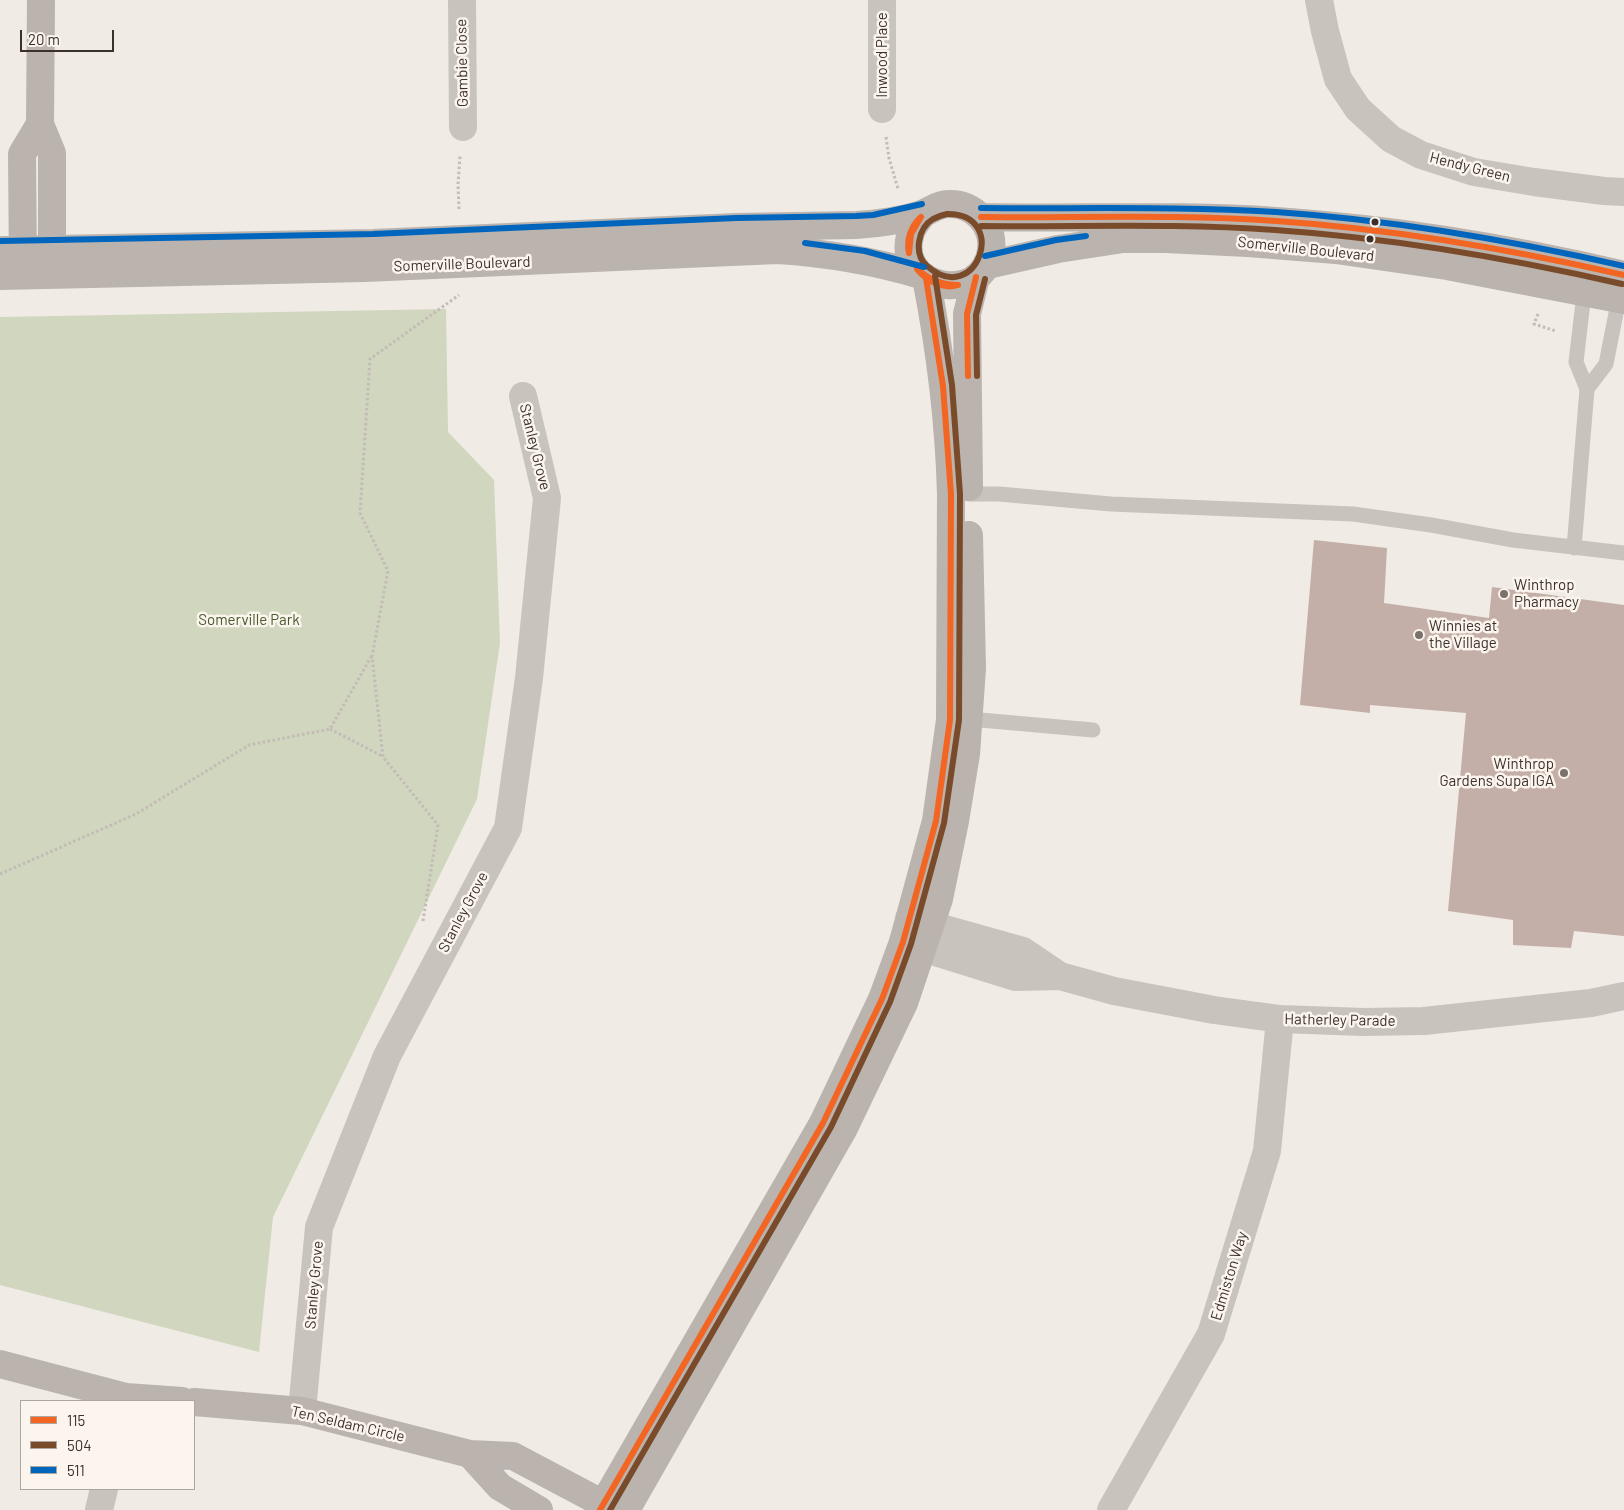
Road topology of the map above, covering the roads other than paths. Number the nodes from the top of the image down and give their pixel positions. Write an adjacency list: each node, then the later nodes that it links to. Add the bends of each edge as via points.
1 (41, 0): 6 (main road)
2 (462, 0): 7 (street, Gambie Close)
3 (882, 0): 5 (street, Inwood Place)
4 (1318, 0): 8 (street, Hendy Green, via 1338,79 1358,109 1391,139 1421,155 1474,172 1604,192)
5 (882, 109)
6 (40, 124): 11 (main road, via 52,153); 12 (main road, via 22,154)
7 (463, 127)
8 (1624, 192)
9 (924, 213): 10 (main road, Somerville Boulevard, via 934,207 959,204); 11 (main road, Somerville Boulevard, via 856,226 736,227 373,243); 14 (main road, via 915,223 909,243 913,263)
10 (981, 217): 13 (main road, via 992,240 991,252); 15 (main road, Somerville Boulevard, via 1166,216 1278,221 1398,233 1556,259)
11 (52, 263): 12 (main road, Somerville Boulevard); 14 (main road, Somerville Boulevard, via 393,267 777,250 842,256 894,266)
12 (11, 264)
13 (982, 271): 14 (main road, Somerville Boulevard, via 964,284 951,286); 15 (main road, Somerville Boulevard, via 1058,249 1123,240 1166,239 1336,250 1447,266); 19 (main road, via 967,314)
14 (923, 277): 24 (main road, via 934,319 950,457 950,720)
15 (1586, 279): 16 (main road, Somerville Boulevard); 17 (lane, via 1576,362)
16 (1623, 287): 17 (lane, via 1606,364)
17 (1588, 389): 20 (lane)
18 (523, 396): 31 (street, Stanley Grove, via 547,498 529,678 508,828 387,1056 319,1227)
19 (968, 494): 20 (lane, via 1353,514); 22 (main road)
20 (1574, 548): 21 (lane)
21 (1624, 553)
22 (970, 719): 23 (lane); 24 (main road, via 955,821 939,899)
23 (1094, 730)
24 (916, 934): 26 (street, Hatherley Parade, via 1023,952 1060,976 1114,991); 34 (main road, via 823,1123)
25 (1624, 996): 26 (street, Hatherley Parade, via 1591,1003 1424,1020)
26 (1280, 1019): 37 (street, Edmiston Way, via 1267,1151 1211,1334)
27 (0, 1364): 28 (main road)
28 (126, 1399): 29 (main road)
29 (154, 1400)
30 (195, 1402): 31 (main road, Ten Seldam Circle)
31 (302, 1411): 32 (main road, Ten Seldam Circle)
32 (470, 1454): 34 (main road, Ten Seldam Circle, via 513,1456); 36 (main road, via 500,1488)
33 (104, 1490): 35 (street)
34 (611, 1508)
35 (99, 1510)
36 (539, 1510)
37 (1111, 1510)

